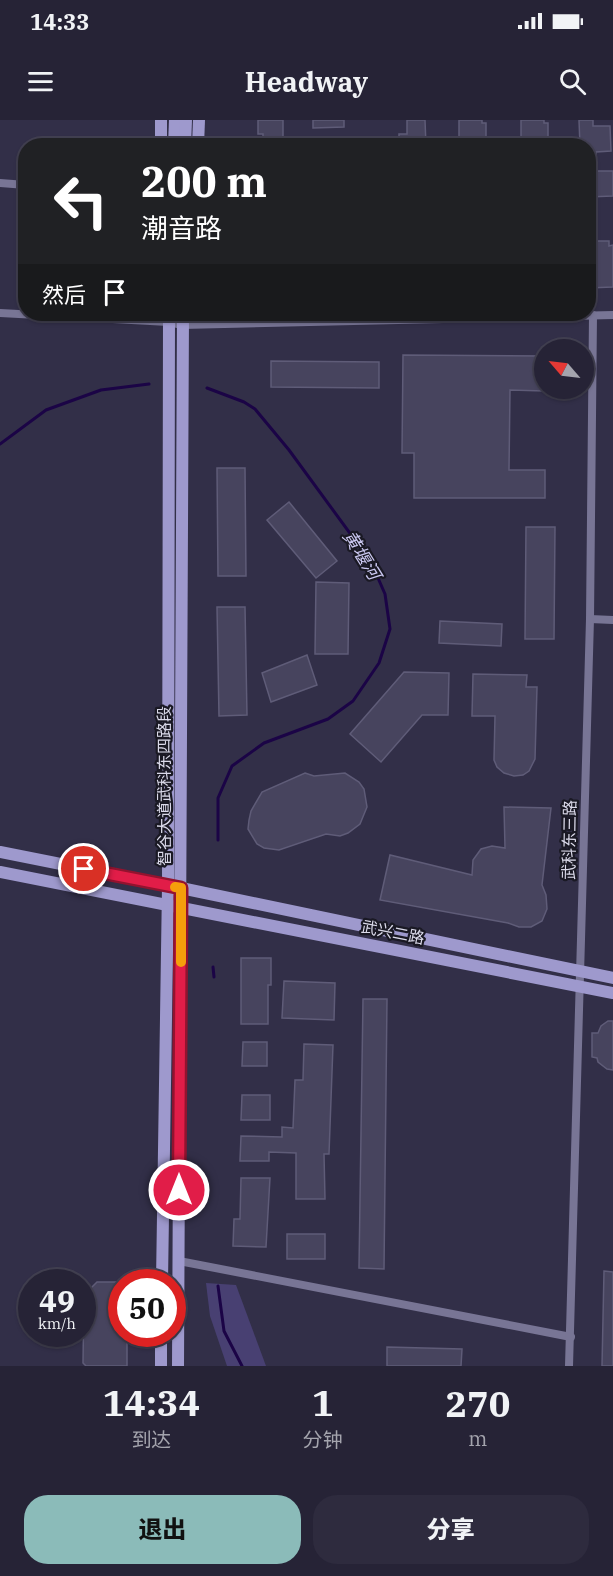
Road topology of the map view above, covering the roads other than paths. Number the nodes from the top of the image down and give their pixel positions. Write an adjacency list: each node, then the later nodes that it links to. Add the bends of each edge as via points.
1 (161, 120): 5 (main road)
2 (175, 120): 6 (main road)
3 (186, 120): 7 (main road)
4 (200, 120): 8 (main road)
5 (161, 138)
6 (174, 138)
7 (185, 138)
8 (199, 138)
9 (0, 183): 10 (street)
10 (18, 184)
11 (0, 313): 12 (street)
12 (18, 314)
13 (596, 315): 14 (street)
14 (613, 315)
15 (169, 321): 22 (main road, 智谷大道武科东四路段)
16 (183, 321): 23 (main road, 智谷大道武科东四路段)
17 (593, 321): 18 (street, 武科东三路)
18 (590, 620): 19 (street); 26 (street, 武科东三路)
19 (613, 620)
20 (0, 852): 22 (main road)
21 (0, 872): 24 (main road, 武兴二路)
22 (168, 886): 23 (main road); 24 (main road, 智谷大道武科东四路段)
23 (181, 888): 25 (main road, 智谷大道武科东四路段); 26 (main road)
24 (166, 905): 25 (main road, 武兴二路); 31 (main road, 智谷大道武科东四路段)
25 (181, 906): 28 (main road, 武兴二路); 30 (main road, 智谷大道武科东四路段)
26 (581, 972): 27 (main road); 28 (street, 武科东三路)
27 (613, 978)
28 (581, 987): 29 (main road, 武兴二路); 32 (street, 武科东三路)
29 (613, 993)
30 (179, 1261): 32 (street); 35 (main road, 智谷大道武科东四路段)
31 (162, 1269)
32 (571, 1337): 36 (street, 武科东三路)
33 (162, 1347): 34 (main road)
34 (161, 1366)
35 (178, 1366)
36 (569, 1366)

